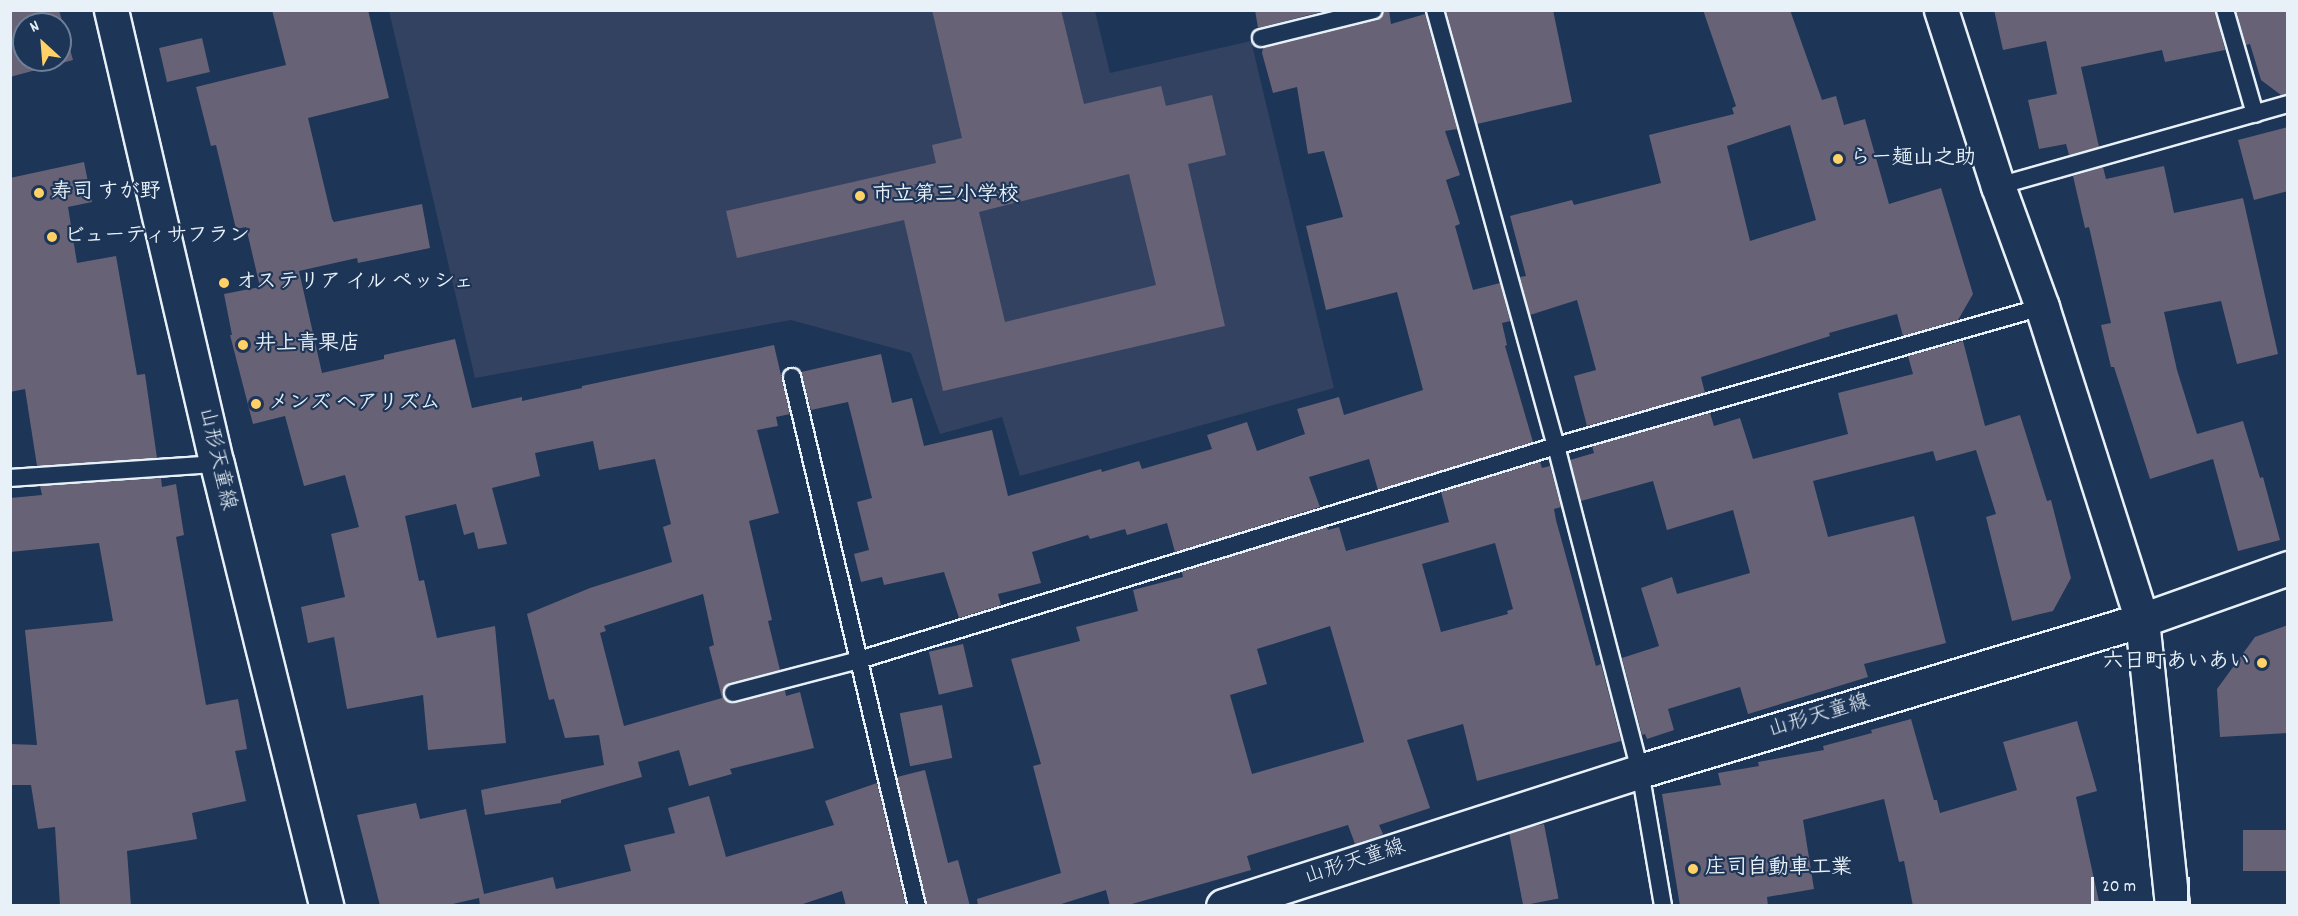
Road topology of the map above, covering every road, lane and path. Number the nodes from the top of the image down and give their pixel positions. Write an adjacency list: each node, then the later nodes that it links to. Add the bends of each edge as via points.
1 (111, 10): 13 (main road, 山形天童線)
2 (1374, 10): 6 (lane)
3 (1435, 10): 12 (lane)
4 (1941, 10): 9 (main road)
5 (2225, 10): 8 (lane)
6 (1261, 38)
7 (2288, 104): 8 (lane)
8 (2255, 114): 9 (lane)
9 (1998, 186): 10 (main road)
10 (2042, 307): 12 (lane); 16 (main road)
11 (792, 377): 17 (lane)
12 (1556, 446): 17 (lane); 19 (lane)
13 (217, 464): 14 (lane); 20 (main road, 山形天童線)
14 (10, 478)
15 (2288, 568): 16 (main road, 山形天童線)
16 (2142, 620): 19 (main road, 山形天童線); 24 (main road)
17 (859, 660): 18 (lane); 21 (lane)
18 (733, 693)
19 (1640, 771): 22 (main road, 山形天童線); 23 (lane)
20 (326, 906)
21 (917, 906)
22 (1223, 906)
23 (1663, 906)
24 (2172, 906)

